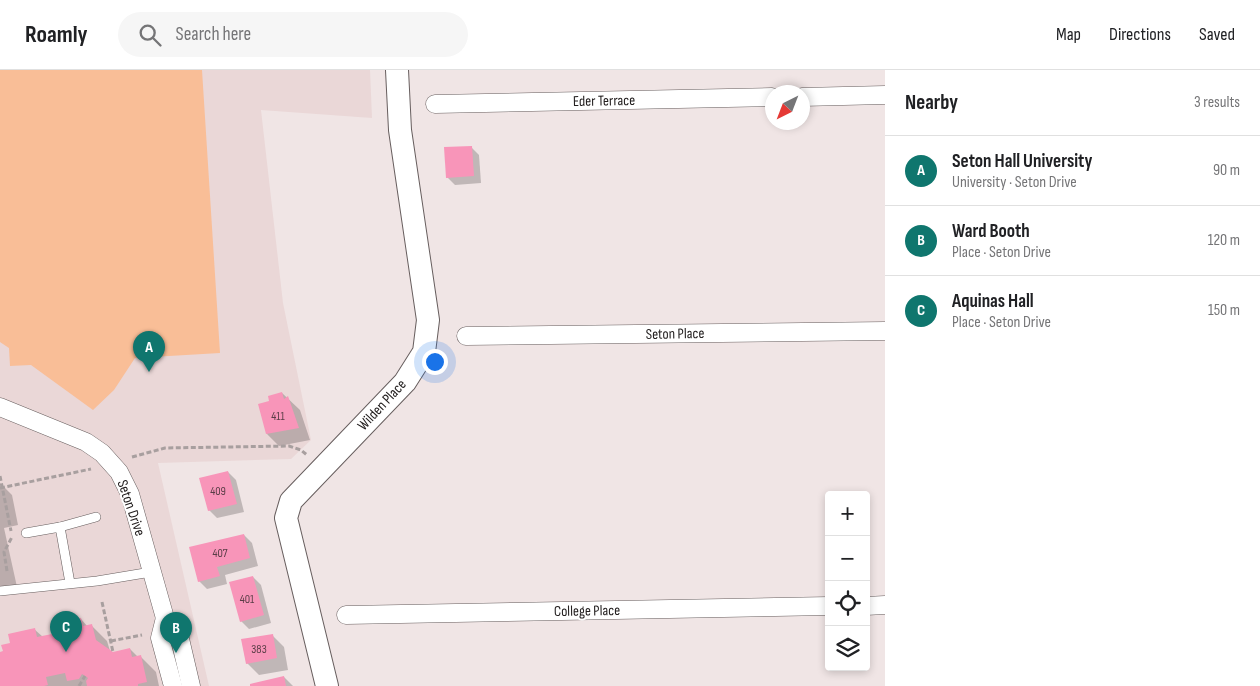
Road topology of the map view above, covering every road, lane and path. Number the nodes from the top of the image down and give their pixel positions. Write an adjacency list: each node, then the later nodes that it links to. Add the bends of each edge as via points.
1 (397, 70): 34 (street, Wilden Place, via 400,130 428,320 424,352 405,382 291,501 286,518)
2 (885, 95): 4 (street)
3 (765, 97): 5 (street, Eder Terrace)
4 (810, 97)
5 (435, 104)
6 (885, 331): 7 (street, Seton Place)
7 (466, 336)
8 (0, 407): 18 (street, Seton Drive, via 86,442 112,462 130,494)
9 (301, 450): 10 (path, via 289,446 165,448)
10 (131, 457)
11 (91, 470): 13 (path)
12 (0, 476): 13 (path)
13 (1, 488): 17 (path, via 12,532 4,552)
14 (96, 517): 15 (lane)
15 (60, 527): 16 (lane); 19 (lane)
16 (26, 533)
17 (7, 571)
18 (151, 572): 19 (lane); 26 (street, Seton Drive)
19 (70, 583): 20 (lane)
20 (0, 591)
21 (102, 602): 28 (path)
22 (885, 605): 24 (street)
23 (825, 606): 25 (street, College Place)
24 (870, 606)
25 (346, 615)
26 (165, 618): 32 (street, Seton Drive, via 160,638); 33 (street, Seton Drive, via 180,639)
27 (143, 635): 28 (path)
28 (110, 641): 29 (path)
29 (113, 652)
30 (85, 676): 31 (path)
31 (78, 686)
32 (173, 686)
33 (191, 686)
34 (327, 686)

